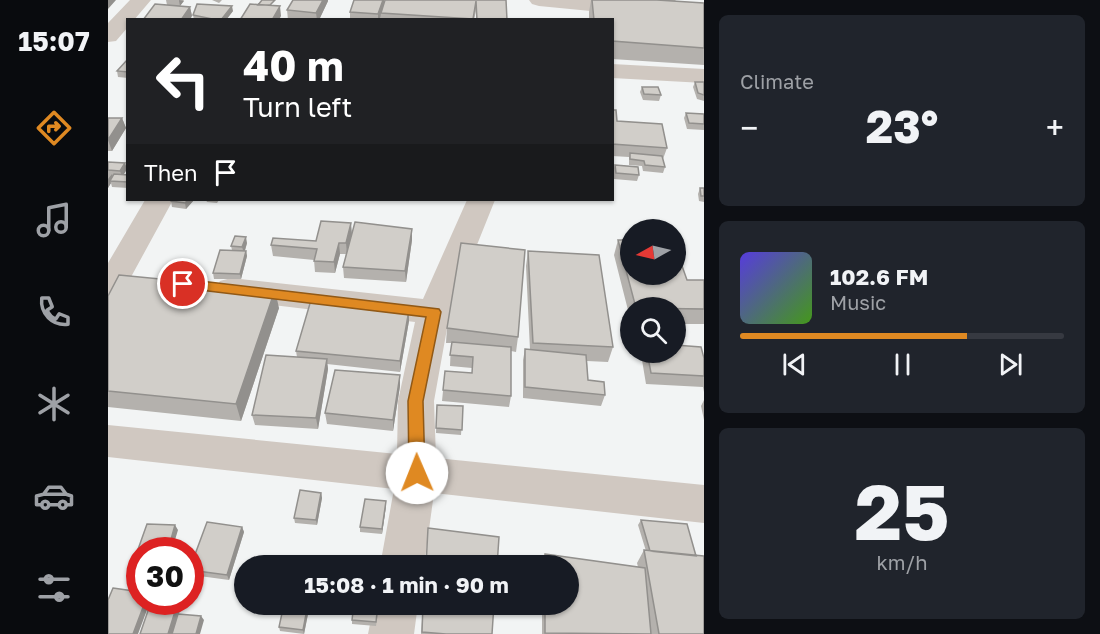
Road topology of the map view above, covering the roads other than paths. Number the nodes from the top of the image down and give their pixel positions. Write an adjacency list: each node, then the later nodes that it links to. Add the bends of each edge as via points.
1 (141, 0): 5 (street)
2 (539, 0): 3 (street)
3 (569, 7): 4 (street)
4 (691, 10)
5 (108, 38): 6 (street)
6 (126, 41)
7 (614, 71): 8 (street)
8 (704, 76)
9 (158, 201): 12 (street)
10 (481, 201): 14 (street)
11 (152, 280): 12 (street)
12 (112, 283)
13 (199, 285): 14 (street)
14 (434, 312): 16 (street, via 416,401)
15 (108, 441): 16 (street)
16 (417, 473): 17 (street); 18 (street)
17 (704, 504)
18 (404, 555)
19 (394, 615): 20 (street)
20 (391, 634)

